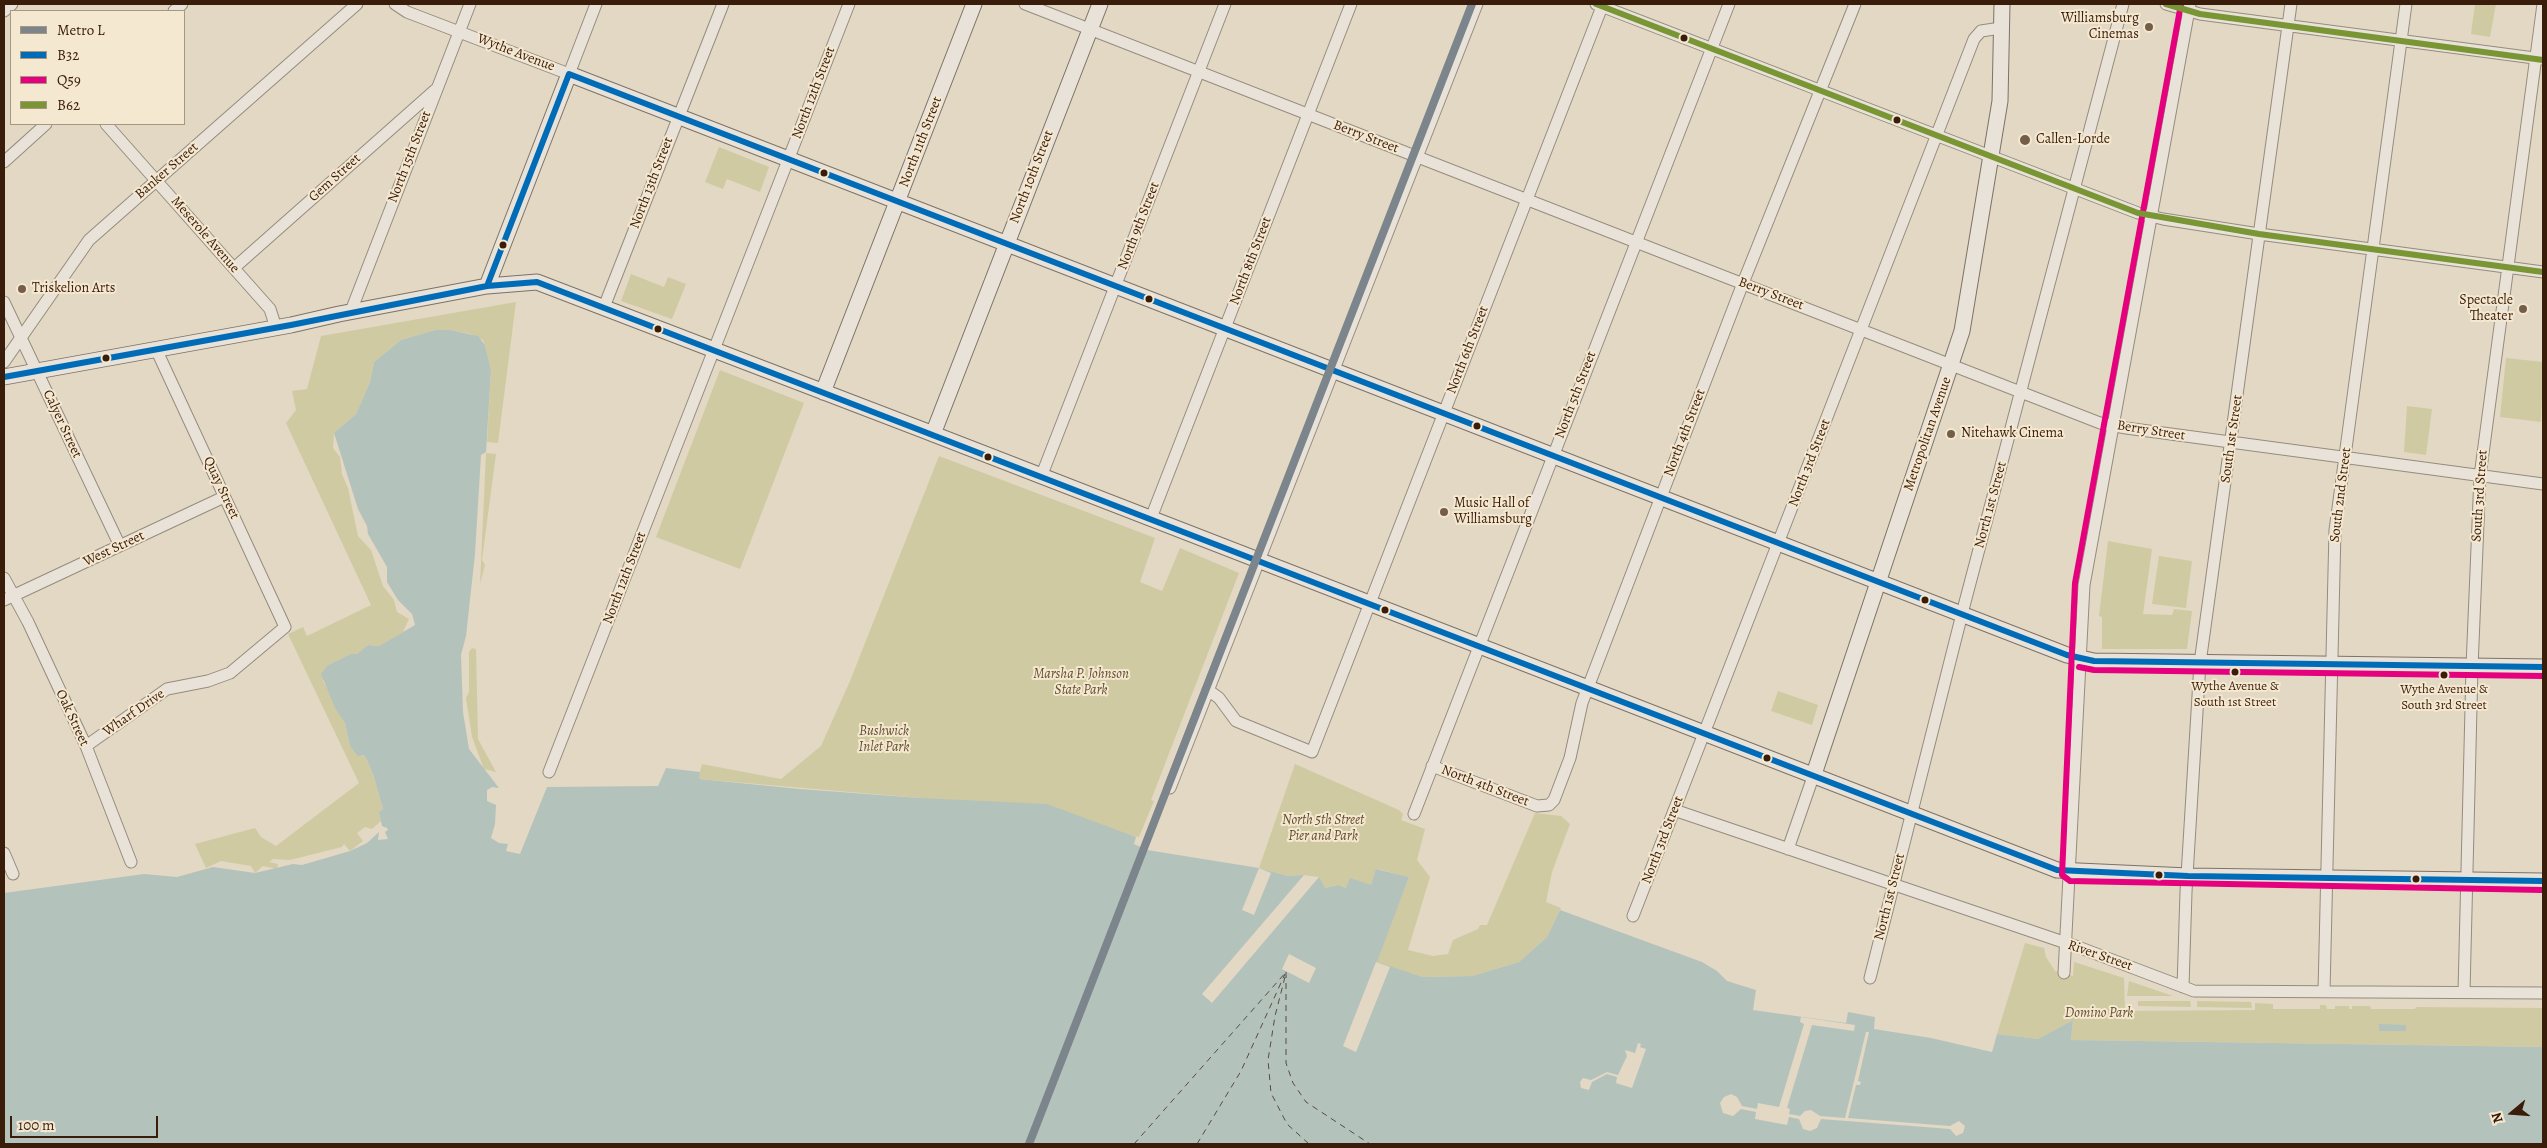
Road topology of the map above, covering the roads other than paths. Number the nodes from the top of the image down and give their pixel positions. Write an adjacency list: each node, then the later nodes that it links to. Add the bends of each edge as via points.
1 (357, 4): 43 (street, Banker Street)
2 (395, 4): 26 (street, Wythe Avenue, via 407,12)
3 (470, 4): 26 (street, North 15th Street)
4 (596, 4): 31 (street)
5 (723, 4): 35 (street, North 13th Street)
6 (849, 4): 41 (street, North 12th Street)
7 (974, 4): 46 (main road, North 11th Street)
8 (1025, 4): 25 (street, Berry Street)
9 (1100, 4): 25 (main road, North 10th Street)
10 (1226, 4): 30 (street, North 9th Street)
11 (1351, 4): 34 (street, North 8th Street)
12 (1477, 4): 39 (street)
13 (1601, 4): 28 (street); 45 (street, North 6th Street)
14 (1729, 4): 28 (street, North 5th Street)
15 (1854, 4): 33 (street, North 4th Street)
16 (2002, 4): 24 (main road, Metropolitan Avenue)
17 (2123, 4): 44 (street, North 1st Street)
18 (2166, 4): 22 (street)
19 (2291, 4): 23 (street, South 1st Street)
20 (2406, 4): 27 (street, South 2nd Street)
21 (2543, 4): 29 (street, South 3rd Street)
22 (2189, 7): 23 (street); 47 (street)
23 (2288, 26): 27 (street); 48 (street, South 1st Street)
24 (2001, 28): 38 (street, North 3rd Street, via 1981,30 1974,39); 40 (main road, Metropolitan Avenue, via 2000,101)
25 (1090, 29): 30 (street, Berry Street); 50 (main road, North 10th Street)
26 (459, 32): 31 (street, Wythe Avenue); 32 (street, North 15th Street)
27 (2401, 41): 29 (street); 51 (street, South 2nd Street)
28 (1711, 49): 33 (street); 49 (street, North 5th Street)
29 (2539, 59): 53 (street, South 3rd Street)
30 (1199, 72): 34 (street, Berry Street); 57 (street, North 9th Street)
31 (569, 74): 35 (main road, Wythe Avenue); 56 (main road)
32 (436, 88): 52 (street, Gem Street); 60 (street, North 15th Street)
33 (1820, 91): 38 (street); 55 (street, North 4th Street)
34 (1308, 114): 39 (street, Berry Street); 62 (street, North 8th Street)
35 (679, 116): 41 (main road, Wythe Avenue); 59 (street, North 13th Street)
36 (45, 125): 42 (street)
37 (107, 125): 43 (street, Meserole Avenue)
38 (1937, 136): 40 (street); 63 (street, North 3rd Street)
39 (1417, 157): 45 (street, Berry Street); 70 (street)
40 (1992, 157): 44 (street); 68 (main road, Metropolitan Avenue, via 1962,330)
41 (788, 158): 46 (main road, Wythe Avenue); 66 (street, North 12th Street)
42 (4, 162)
43 (156, 180): 52 (street, Meserole Avenue); 64 (street, Banker Street, via 89,240)
44 (2074, 189): 47 (street); 72 (street, North 1st Street)
45 (1527, 199): 49 (street, Berry Street); 74 (street, North 6th Street)
46 (898, 201): 50 (main road, Wythe Avenue); 73 (main road, North 11th Street)
47 (2150, 216): 48 (street); 75 (street)
48 (2259, 234): 51 (street); 77 (street, South 1st Street)
49 (1636, 242): 55 (street, Berry Street); 78 (street, North 5th Street)
50 (1006, 243): 57 (main road, Wythe Avenue); 76 (main road, North 10th Street)
51 (2373, 249): 53 (street); 79 (street, South 2nd Street)
52 (234, 268): 61 (street, Meserole Avenue, via 270,309)
53 (2508, 268): 54 (street); 80 (street, South 3rd Street)
54 (2543, 272)
55 (1743, 283): 63 (street, Berry Street); 84 (street, North 4th Street)
56 (487, 286): 59 (main road, via 537,282); 60 (main road)
57 (1116, 286): 62 (main road, Wythe Avenue); 81 (street, North 9th Street)
58 (4, 302): 64 (street, Calyer Street)
59 (604, 307): 66 (main road)
60 (351, 312): 61 (main road)
61 (276, 328): 65 (main road)
62 (1224, 328): 70 (main road, Wythe Avenue); 85 (street, North 8th Street)
63 (1862, 329): 68 (street, Berry Street); 86 (street, North 3rd Street)
64 (20, 338): 67 (street, Banker Street); 69 (street, Calyer Street)
65 (156, 349): 69 (main road); 83 (street, Quay Street)
66 (714, 350): 73 (main road); 106 (street, North 12th Street)
67 (4, 362)
68 (1952, 364): 72 (street, Berry Street); 90 (main road, Metropolitan Avenue)
69 (36, 371): 71 (main road); 87 (street, Calyer Street)
70 (1334, 371): 74 (main road, Wythe Avenue); 88 (street)
71 (4, 377)
72 (2021, 391): 75 (street, Berry Street, via 2100,423); 93 (street, North 1st Street)
73 (823, 392): 76 (main road)
74 (1443, 413): 78 (main road, Wythe Avenue); 92 (street, North 6th Street)
75 (2114, 425): 77 (street, Berry Street); 96 (street, via 2084,585)
76 (933, 434): 81 (main road)
77 (2232, 443): 79 (street, Berry Street); 97 (street, South 1st Street)
78 (1552, 456): 84 (main road, Wythe Avenue); 95 (street, North 5th Street)
79 (2346, 458): 80 (street, Berry Street); 98 (street, South 2nd Street, via 2335,530)
80 (2480, 476): 82 (street, Berry Street); 99 (street, South 3rd Street)
81 (1042, 477): 85 (main road)
82 (2543, 484)
83 (224, 497): 87 (street, West Street); 94 (street, Quay Street)
84 (1660, 498): 86 (main road, Wythe Avenue); 101 (street, North 4th Street)
85 (1151, 518): 88 (main road)
86 (1778, 543): 90 (main road, Wythe Avenue); 103 (street, North 3rd Street)
87 (120, 546): 91 (street, West Street)
88 (1259, 561): 92 (main road); 102 (street)
89 (4, 578): 91 (street, Oak Street)
90 (1878, 582): 93 (main road, Wythe Avenue); 107 (main road, Metropolitan Avenue)
91 (9, 598): 104 (street, Oak Street)
92 (1368, 603): 95 (main road); 102 (street, North 6th Street, via 1312,752 1236,721 1219,698)
93 (1962, 614): 96 (main road, Wythe Avenue); 111 (street, North 1st Street)
94 (285, 627): 104 (street, Wharf Drive, via 230,673 167,689)
95 (1479, 647): 101 (main road); 105 (street, North 5th Street)
96 (2081, 658): 97 (main road, Wythe Avenue); 115 (street)
97 (2200, 663): 98 (main road, Wythe Avenue); 117 (street, South 1st Street)
98 (2332, 665): 99 (main road, Wythe Avenue); 118 (street, South 2nd Street)
99 (2472, 667): 100 (main road, Wythe Avenue); 119 (street, South 3rd Street)
100 (2543, 667)
101 (1587, 688): 103 (main road); 105 (street, North 4th Street, via 1570,758 1555,798 1549,805 1530,804)
102 (1208, 690): 108 (street)
103 (1704, 733): 107 (main road); 109 (street, North 3rd Street)
104 (86, 746): 114 (street, Oak Street)
105 (1432, 766): 110 (street, North 5th Street)
106 (549, 772)
107 (1813, 777): 111 (main road); 112 (street, Metropolitan Avenue)
108 (1170, 788)
109 (1674, 810): 112 (street, River Street); 122 (street, North 3rd Street)
110 (1414, 814)
111 (1911, 814): 115 (main road, via 2048,867); 121 (street, North 1st Street)
112 (1788, 849): 121 (street, River Street)
113 (4, 853): 116 (street)
114 (131, 862)
115 (2070, 872): 117 (main road); 123 (street)
116 (13, 874)
117 (2188, 876): 118 (main road); 126 (street, South 1st Street)
118 (2326, 878): 119 (main road); 127 (street, South 2nd Street)
119 (2466, 881): 120 (main road); 128 (street, South 3rd Street)
120 (2543, 881)
121 (1893, 885): 123 (street, River Street); 125 (street, North 1st Street)
122 (1633, 916)
123 (2065, 944): 124 (street); 126 (street, River Street)
124 (2064, 972)
125 (1870, 978)
126 (2183, 987): 127 (street, River Street, via 2194,991)
127 (2324, 991): 128 (street, River Street)
128 (2464, 992): 129 (street, River Street)
129 (2543, 993)

